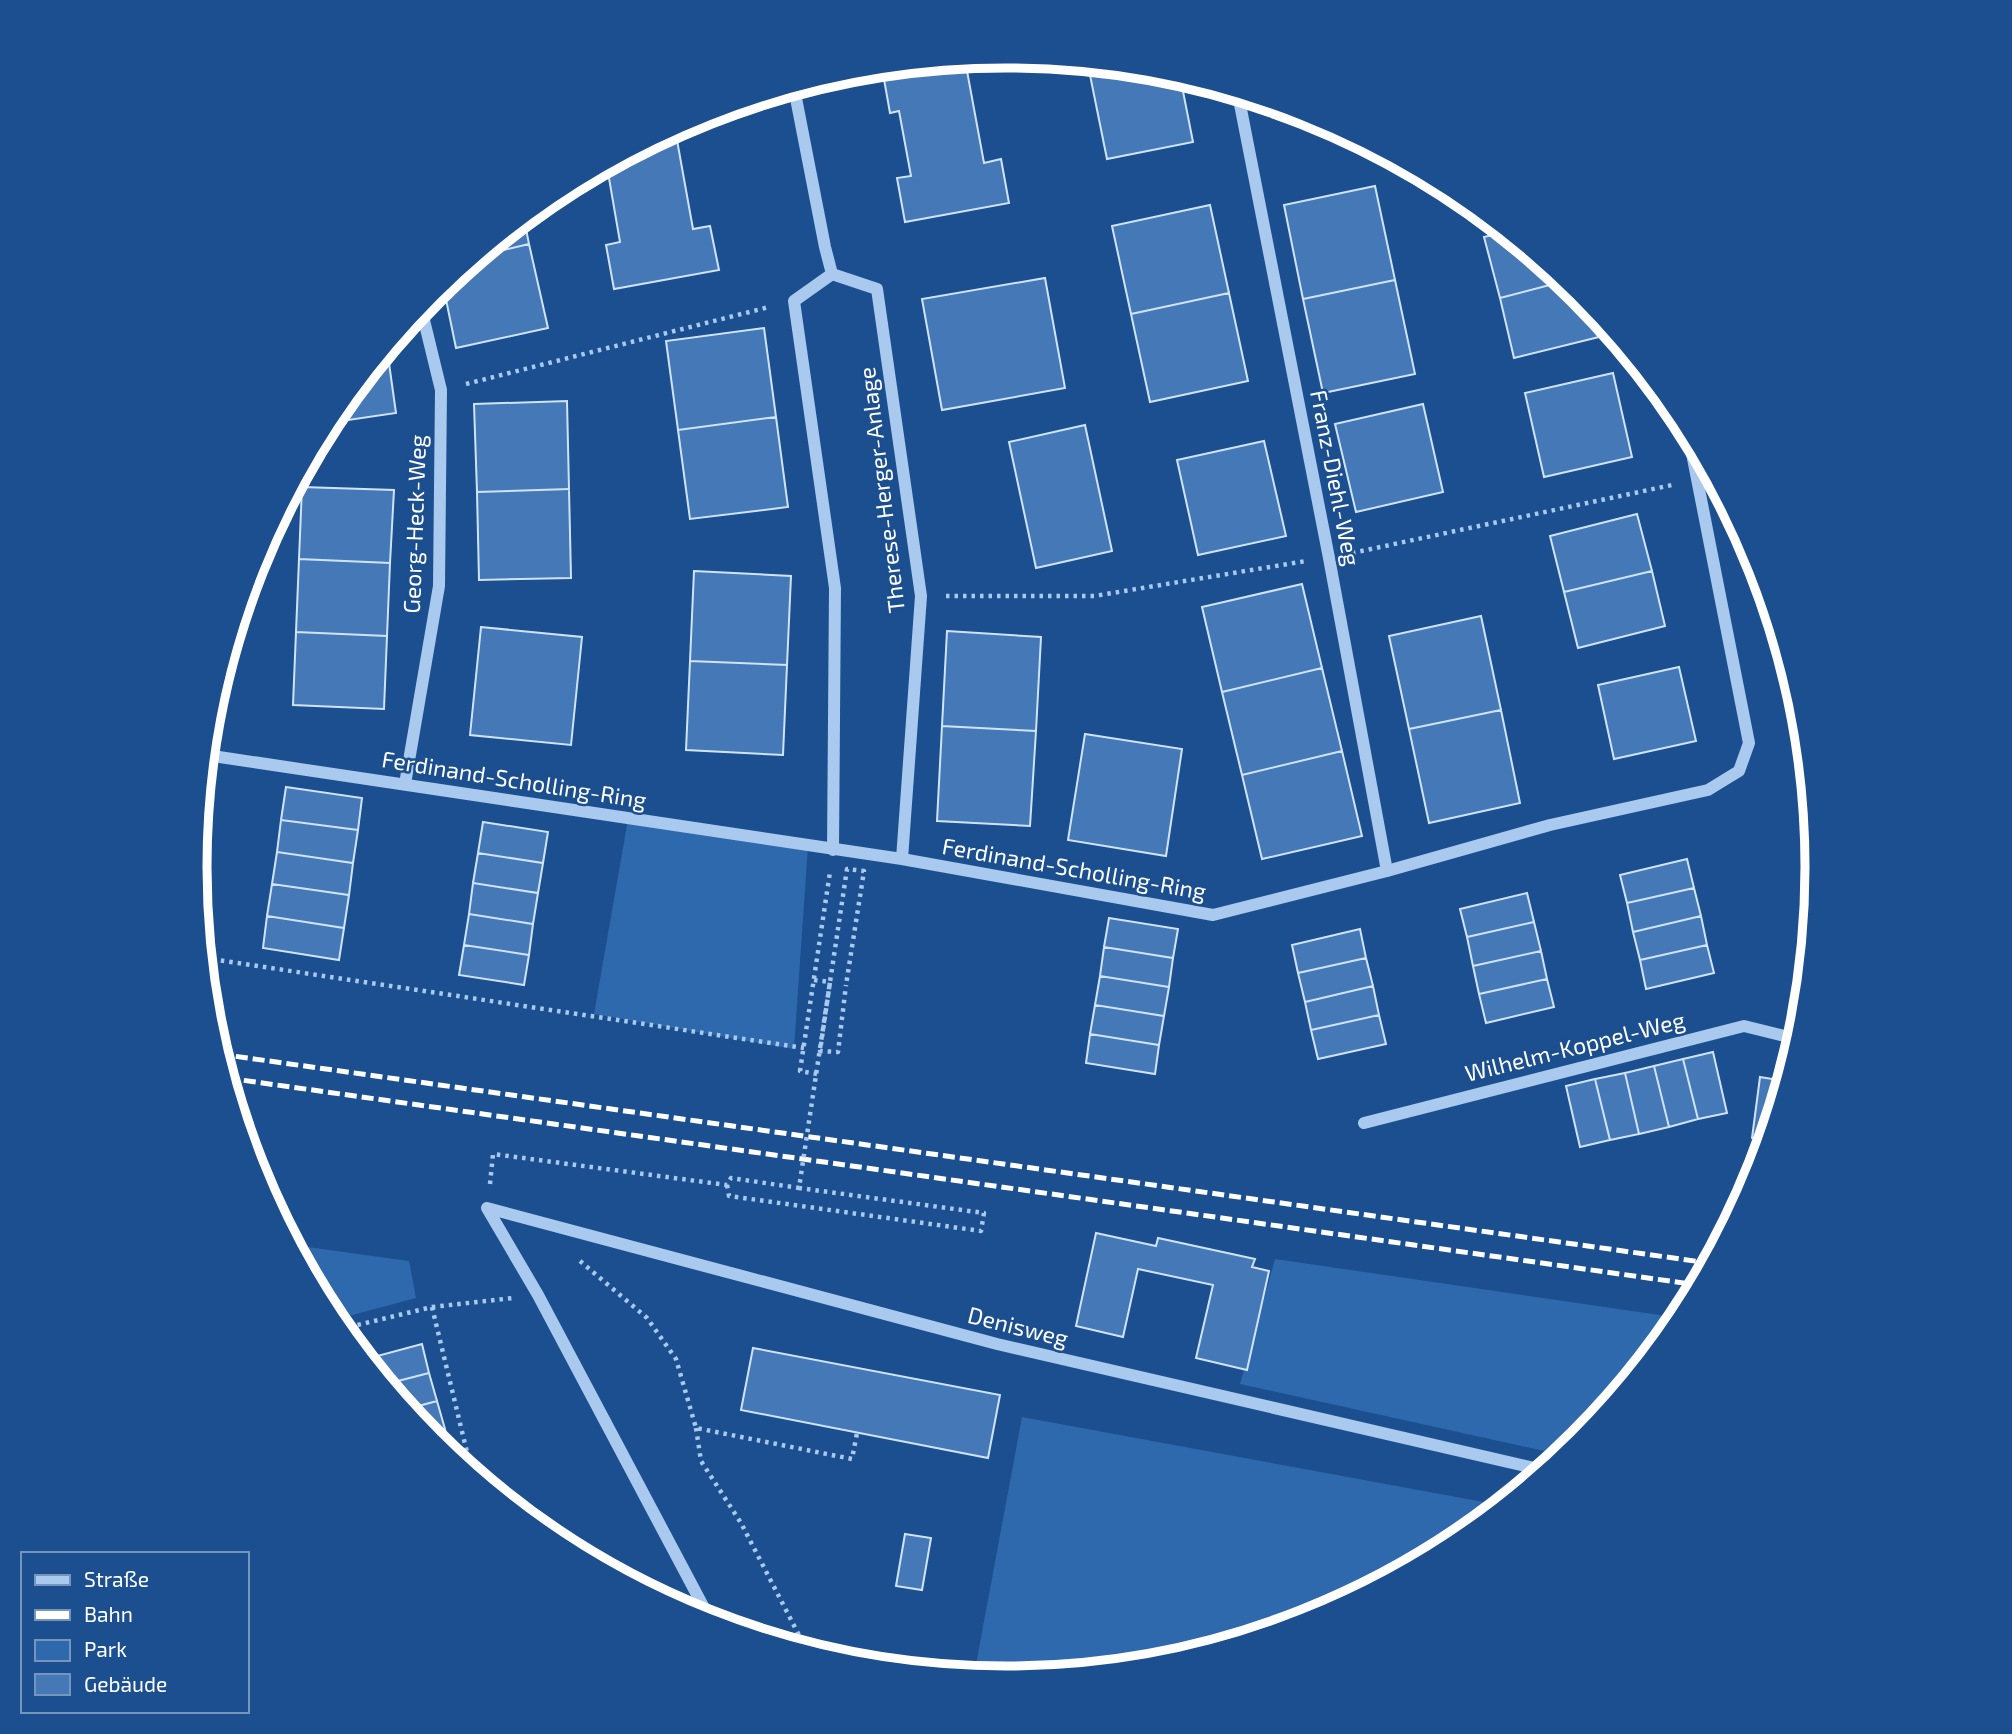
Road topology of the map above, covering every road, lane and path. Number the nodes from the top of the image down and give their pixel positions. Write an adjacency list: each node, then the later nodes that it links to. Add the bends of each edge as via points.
1 (796, 96): 3 (street)
2 (1240, 104): 12 (street, Franz-Diehl-Weg)
3 (832, 274): 4 (street); 11 (street, Therese-Herger-Anlage, via 877,289 921,596)
4 (794, 301): 6 (path); 10 (street, via 835,588)
5 (424, 320): 6 (street, Georg-Heck-Weg)
6 (441, 390): 9 (street, Georg-Heck-Weg, via 439,586)
7 (1692, 459): 12 (street, Ferdinand-Scholling-Ring, via 1749,743 1739,771 1707,790 1550,825)
8 (215, 756): 9 (street, Ferdinand-Scholling-Ring)
9 (405, 784): 10 (street, Ferdinand-Scholling-Ring)
10 (833, 850): 11 (street, Ferdinand-Scholling-Ring); 14 (path)
11 (902, 859): 12 (street, Ferdinand-Scholling-Ring, via 1213,915)
12 (1387, 872)
13 (213, 959): 16 (path)
14 (814, 980): 16 (path); 17 (path, bridge, via 830,982 820,1051 838,1052 864,871 847,869 823,1033 821,1047 819,1061)
15 (1786, 1036): 18 (street, Wilhelm-Koppel-Weg, via 1744,1026)
16 (804, 1048): 17 (path, via 800,1071)
17 (817, 1074): 20 (path, bridge)
18 (1364, 1124)
19 (727, 1185): 20 (path, via 731,1178); 20 (path, bridge, via 729,1196 981,1231 984,1213); 21 (path, via 494,1154)
20 (799, 1188)
21 (487, 1208): 23 (street); 29 (street, Denisweg, via 997,1344)
22 (573, 1257): 26 (path, via 647,1318 676,1359)
23 (538, 1296): 24 (path); 30 (street)
24 (432, 1307): 25 (path); 28 (path)
25 (353, 1326)
26 (696, 1428): 27 (path, via 852,1459); 31 (path, via 701,1461 741,1523)
27 (857, 1433)
28 (468, 1458)
29 (1533, 1468)
30 (703, 1606)
31 (801, 1639)

